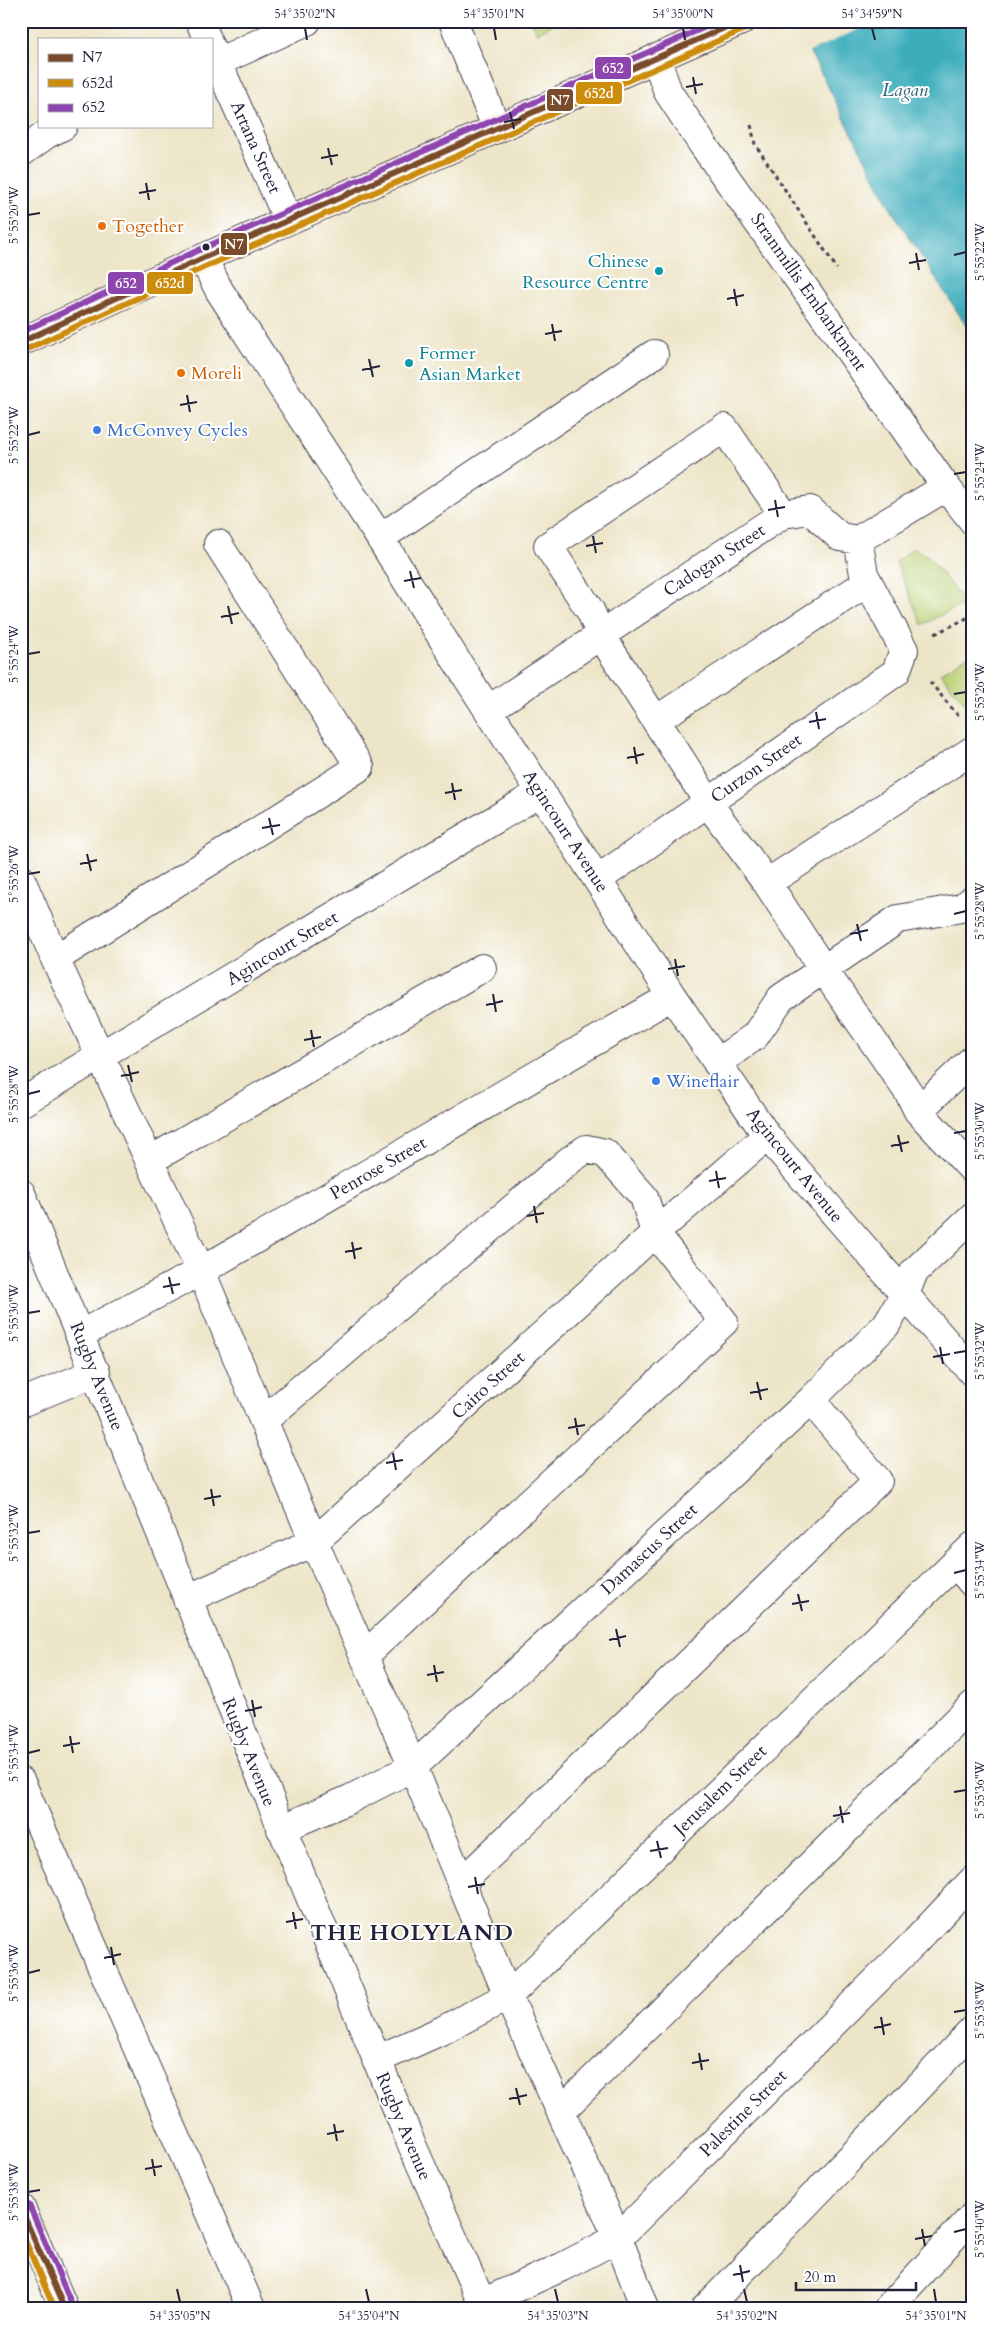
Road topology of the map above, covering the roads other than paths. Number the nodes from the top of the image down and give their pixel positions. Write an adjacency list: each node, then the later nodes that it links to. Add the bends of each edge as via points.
1 (200, 21): 5 (street, Artana Street)
2 (307, 21): 6 (street)
3 (453, 21): 9 (street)
4 (740, 21): 7 (main road)
5 (207, 38)
6 (212, 51): 11 (street, Artana Street)
7 (656, 58): 9 (main road); 15 (street, Stranmillis Embankment, via 668,92 699,138)
8 (59, 128): 10 (street)
9 (497, 129): 11 (main road)
10 (21, 153)
11 (288, 220): 12 (main road)
12 (203, 258): 13 (main road); 18 (street, Agincourt Avenue, via 219,290)
13 (21, 342)
14 (654, 354): 18 (street)
15 (946, 487): 17 (street, Stranmillis Embankment); 19 (street)
16 (783, 514): 19 (street, Cadogan Street, via 810,510 840,537); 22 (street, Cadogan Street); 22 (street, via 724,428 548,546 590,612)
17 (973, 521)
18 (380, 538): 23 (street, Agincourt Avenue)
19 (858, 540): 21 (street)
20 (218, 544): 32 (street, via 360,767)
21 (868, 582): 24 (street); 27 (street, Curzon Street, via 902,654 896,672)
22 (600, 634): 23 (street, Cadogan Street); 24 (street)
23 (488, 710): 26 (street, Agincourt Avenue)
24 (656, 720): 27 (street)
25 (973, 750): 30 (street)
26 (541, 792): 29 (street, Agincourt Avenue); 36 (street, Agincourt Street)
27 (708, 801): 29 (street, Curzon Street); 30 (street)
28 (21, 879): 32 (street)
29 (598, 879): 35 (street, Agincourt Avenue)
30 (767, 883): 34 (street)
31 (973, 900): 34 (street, via 961,908 898,919)
32 (55, 959): 36 (street)
33 (482, 968): 42 (street)
34 (823, 970): 38 (street, via 781,998 755,1036); 40 (street, via 909,1093)
35 (672, 996): 38 (street, Agincourt Avenue); 47 (street, Penrose Street)
36 (101, 1057): 39 (street, Agincourt Street); 42 (street)
37 (973, 1060): 40 (street)
38 (717, 1063): 41 (street, Agincourt Avenue)
39 (21, 1103)
40 (918, 1111): 43 (street)
41 (767, 1136): 46 (street, Cairo Street); 48 (street, Agincourt Avenue)
42 (149, 1161): 47 (street)
43 (973, 1170)
44 (21, 1193): 49 (street, Rugby Avenue)
45 (973, 1216): 48 (street, Damascus Street, via 914,1272)
46 (655, 1233): 54 (street, via 644,1197 604,1153 586,1149); 55 (street, Cairo Street); 59 (street, via 724,1322)
47 (201, 1272): 49 (street, Penrose Street); 54 (street)
48 (905, 1294): 51 (street, Agincourt Avenue); 52 (street, Damascus Street, via 886,1325)
49 (81, 1334): 50 (street, Rugby Avenue)
50 (96, 1372): 53 (street); 58 (street, Rugby Avenue)
51 (973, 1373)
52 (811, 1400): 61 (street, Damascus Street); 65 (street, via 878,1481)
53 (21, 1403)
54 (264, 1420): 55 (street)
55 (314, 1542): 58 (street, Cairo Street); 59 (street)
56 (964, 1555): 57 (street); 66 (street, Jerusalem Street)
57 (973, 1584)
58 (187, 1599): 63 (street, Rugby Avenue)
59 (364, 1656): 61 (street)
60 (973, 1705): 69 (street)
61 (414, 1767): 63 (street, Damascus Street); 65 (street)
62 (21, 1782): 75 (street)
63 (281, 1829): 68 (street, Rugby Avenue)
64 (973, 1880): 72 (street, Palestine Street)
65 (462, 1882): 66 (street)
66 (508, 1996): 68 (street, Jerusalem Street); 69 (street)
67 (973, 2030): 77 (street)
68 (376, 2060): 73 (street, Rugby Avenue)
69 (561, 2111): 72 (street)
70 (21, 2208): 74 (street)
71 (973, 2216): 78 (street)
72 (618, 2238): 73 (street, Palestine Street); 76 (street)
73 (483, 2306)
74 (64, 2308)
75 (251, 2308)
76 (645, 2308)
77 (706, 2308)
78 (888, 2308)

